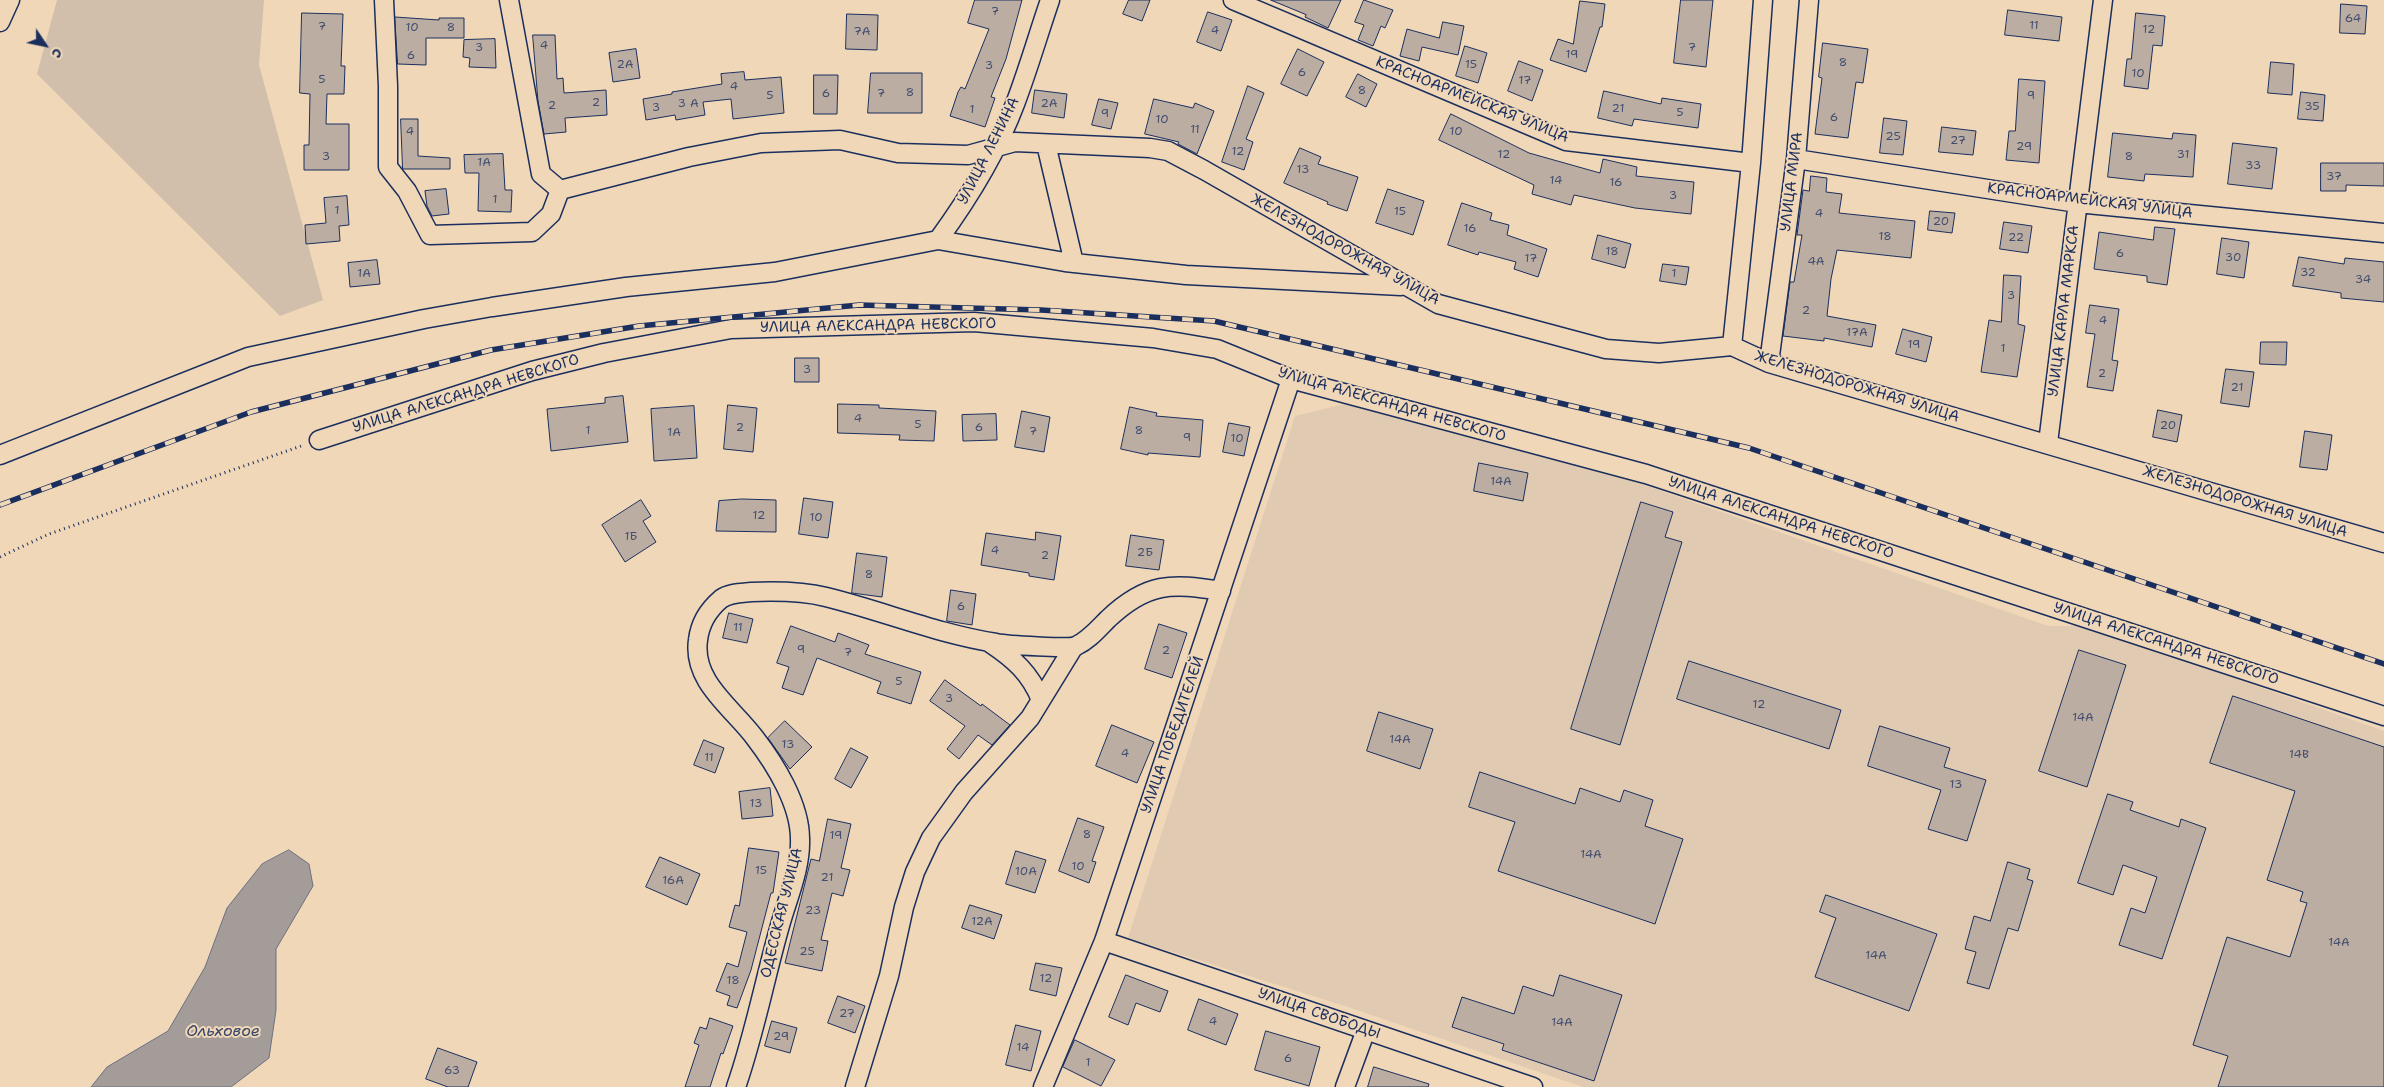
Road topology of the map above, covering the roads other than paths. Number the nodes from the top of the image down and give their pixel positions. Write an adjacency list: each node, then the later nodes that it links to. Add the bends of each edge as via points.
1 (10, 0): 9 (street)
2 (384, 0): 14 (street, via 388,167 407,191 430,235 532,232 551,214)
3 (509, 0): 14 (street, via 541,174)
4 (1050, 0): 11 (street, УЛИЦА ЛЕНИНА, via 1014,106)
5 (1233, 0): 13 (street, КРАСНОАРМЕЙСКАЯ УЛИЦА, via 1566,141)
6 (1763, 0): 13 (street)
7 (1809, 0): 12 (street, УЛИЦА МИРА)
8 (2103, 0): 15 (street, УЛИЦА КАРЛА МАРКСА)
9 (0, 22)
10 (1046, 144): 11 (street, ЖЕЛЕЗНОДОРОЖНАЯ УЛИЦА, via 1015,142); 18 (street); 19 (street, ЖЕЛЕЗНОДОРОЖНАЯ УЛИЦА, via 1168,151)
11 (994, 148): 14 (street, ЖЕЛЕЗНОДОРОЖНАЯ УЛИЦА, via 968,155 898,153 840,140 761,143 689,157); 17 (street, УЛИЦА ЛЕНИНА)
12 (1796, 159): 15 (street, КРАСНОАРМЕЙСКАЯ УЛИЦА); 21 (street, УЛИЦА МИРА)
13 (1751, 163): 20 (street)
14 (560, 190)
15 (2077, 202): 16 (street, КРАСНОАРМЕЙСКАЯ УЛИЦА); 24 (street, УЛИЦА КАРЛА МАРКСА)
16 (2384, 233)
17 (938, 240): 18 (street); 25 (street, via 775,272 626,287 492,307 248,357)
18 (1074, 263): 19 (street, via 1186,275)
19 (1407, 286): 20 (street, ЖЕЛЕЗНОДОРОЖНАЯ УЛИЦА, via 1438,304 1606,349 1659,353)
20 (1732, 346): 21 (street, ЖЕЛЕЗНОДОРОЖНАЯ УЛИЦА)
21 (1769, 363): 24 (street, ЖЕЛЕЗНОДОРОЖНАЯ УЛИЦА)
22 (1291, 379): 23 (street, УЛИЦА АЛЕКСАНДРА НЕВСКОГО, via 1218,349 1153,338 1056,328 974,322 731,329 604,353 532,371); 27 (street, УЛИЦА ПОБЕДИТЕЛЕЙ); 31 (street, УЛИЦА АЛЕКСАНДРА НЕВСКОГО, via 1646,474)
23 (319, 440)
24 (2048, 443): 26 (street, ЖЕЛЕЗНОДОРОЖНАЯ УЛИЦА)
25 (0, 455)
26 (2384, 543)
27 (1221, 591): 29 (street, via 1184,585 1160,588 1136,597 1092,636); 32 (street, УЛИЦА ПОБЕДИТЕЛЕЙ)
28 (988, 641): 29 (street, ОДЕССКАЯ УЛИЦА); 30 (street, ОДЕССКАЯ УЛИЦА, via 1025,670); 34 (street, ОДЕССКАЯ УЛИЦА, via 943,632 824,596 778,591 725,596 703,620 697,647 703,674 774,764 787,789 801,838 793,882)
29 (1073, 648): 30 (street)
30 (1041, 700): 35 (street, via 1030,718 964,792 931,838 907,898 889,976)
31 (2384, 716)
32 (1104, 941): 33 (street, УЛИЦА СВОБОДЫ); 36 (street, УЛИЦА ПОБЕДИТЕЛЕЙ)
33 (1366, 1030): 37 (street); 38 (street, УЛИЦА СВОБОДЫ)
34 (736, 1087)
35 (855, 1087)
36 (1043, 1087)
37 (1345, 1087)
38 (1533, 1087)

